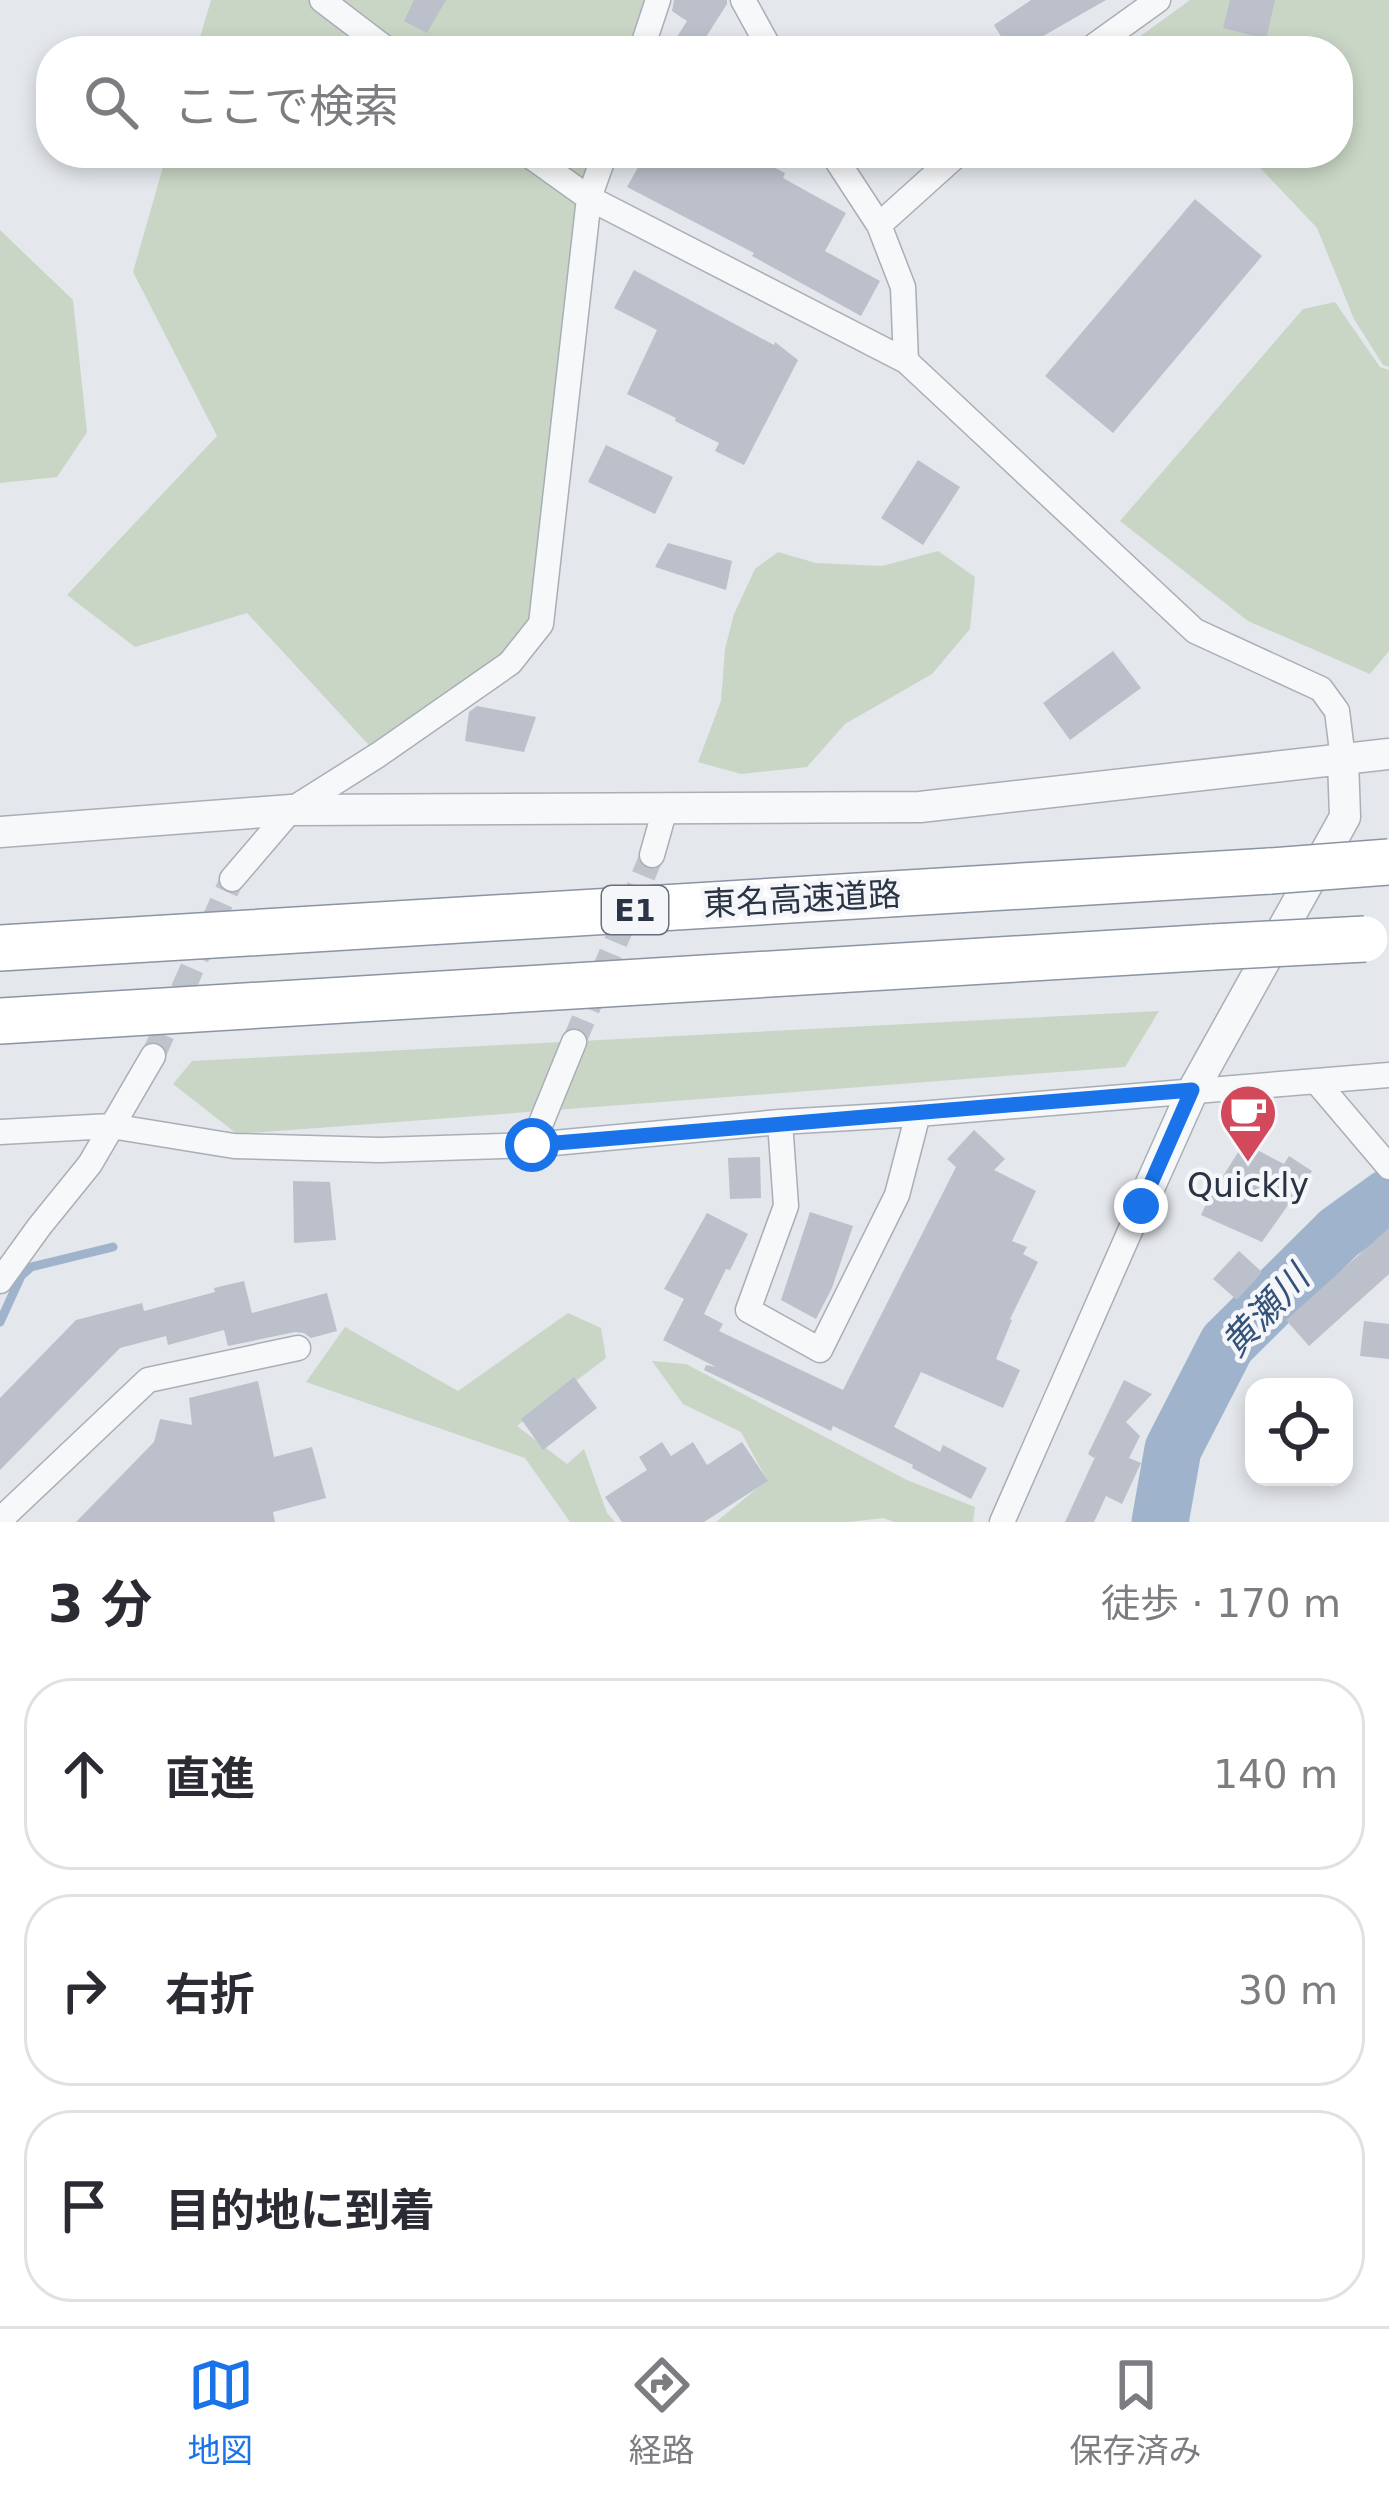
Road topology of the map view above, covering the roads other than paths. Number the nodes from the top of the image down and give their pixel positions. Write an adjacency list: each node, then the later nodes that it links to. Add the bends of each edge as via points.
1 (322, 0): 5 (street)
2 (658, 0): 6 (street)
3 (743, 0): 7 (street)
4 (1158, 0): 8 (street)
5 (369, 36)
6 (645, 36)
7 (763, 36)
8 (1108, 36)
9 (547, 168): 13 (street)
10 (600, 168): 13 (street)
11 (842, 168): 14 (street)
12 (942, 168): 14 (street)
13 (589, 198): 15 (street); 19 (street, via 541,624 509,663)
14 (879, 225): 15 (street, via 903,287)
15 (906, 361): 17 (street, via 1195,631 1321,689 1337,711)
16 (1389, 754): 17 (street)
17 (1343, 759): 18 (street, via 920,806); 31 (street, via 1345,817)
18 (665, 809): 19 (street); 21 (street)
19 (291, 810): 20 (street); 23 (street)
20 (0, 832)
21 (652, 855)
22 (1389, 862): 25 (highway, 東名高速道路 / E1, bridge)
23 (232, 879)
24 (1377, 938): 26 (highway, E1, bridge)
25 (0, 948)
26 (0, 1021)
27 (574, 1042): 36 (street)
28 (153, 1056): 34 (street)
29 (1389, 1075): 30 (street)
30 (1316, 1081): 31 (street); 37 (street)
31 (1192, 1090): 32 (street); 38 (street)
32 (917, 1114): 33 (street); 33 (street, via 897,1195 820,1350 748,1310 786,1206)
33 (780, 1122): 36 (street)
34 (111, 1126): 35 (street); 36 (street, via 234,1146); 39 (street)
35 (0, 1132)
36 (532, 1145)
37 (1389, 1167)
38 (1141, 1206): 42 (street)
39 (0, 1281)
40 (298, 1348): 41 (street, via 148,1380)
41 (0, 1520)
42 (1002, 1522)

